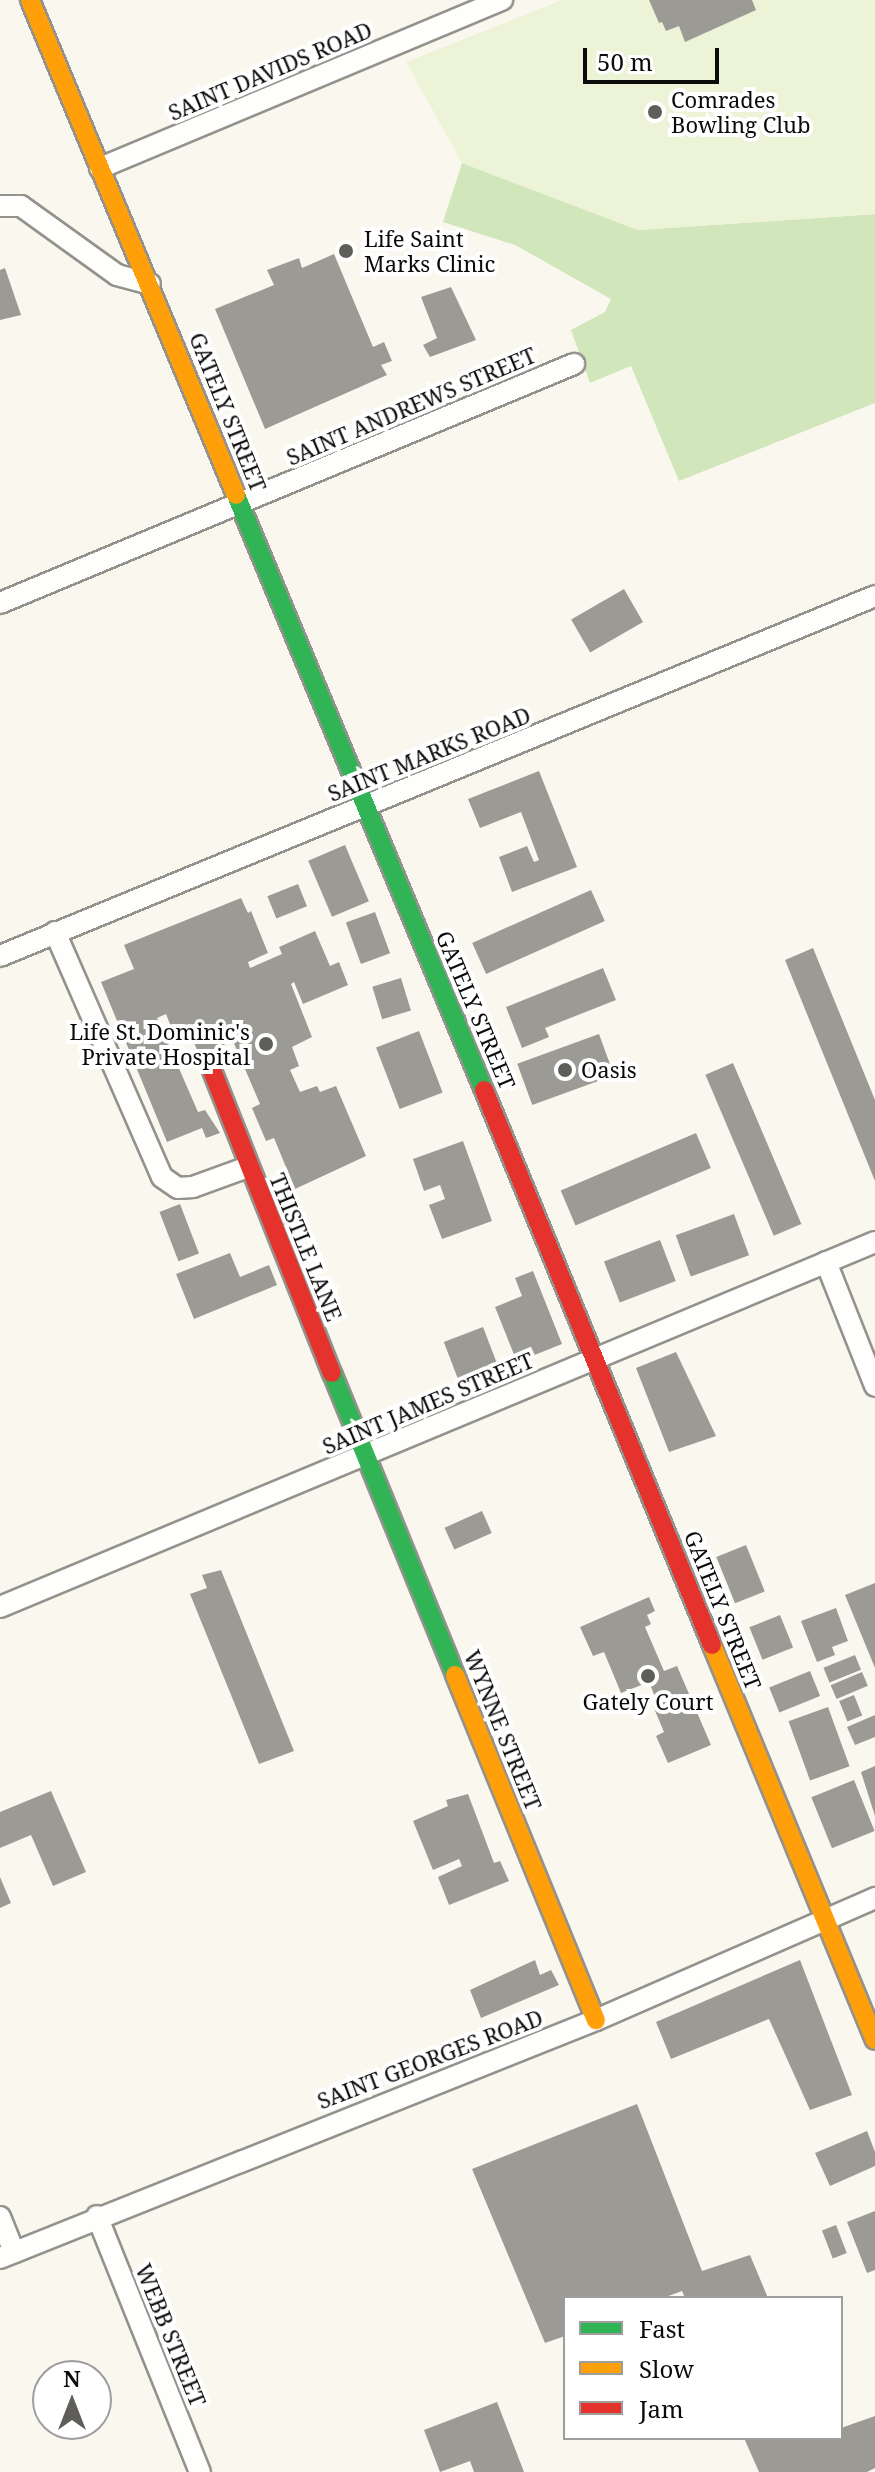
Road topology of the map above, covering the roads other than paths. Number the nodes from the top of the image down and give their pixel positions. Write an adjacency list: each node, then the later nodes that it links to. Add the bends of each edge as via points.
1 (30, 0): 3 (street, GATELY STREET)
2 (502, 0): 3 (street, SAINT DAVIDS ROAD)
3 (100, 168): 5 (street, GATELY STREET)
4 (0, 206): 5 (street, via 21,206 117,275)
5 (150, 284): 7 (street, GATELY STREET)
6 (574, 364): 7 (street, SAINT ANDREWS STREET)
7 (240, 505): 9 (street, SAINT ANDREWS STREET); 10 (street, GATELY STREET)
8 (875, 596): 10 (street, SAINT MARKS ROAD)
9 (0, 603)
10 (365, 807): 11 (street, SAINT MARKS ROAD); 17 (street, GATELY STREET)
11 (55, 932): 12 (street, SAINT MARKS ROAD); 14 (street, THISTLE LANE, via 162,1177 178,1188 193,1187)
12 (0, 956)
13 (211, 1068): 14 (street)
14 (248, 1167): 19 (street, THISTLE LANE)
15 (875, 1242): 16 (street, SAINT JAMES STREET)
16 (826, 1262): 17 (street, SAINT JAMES STREET); 18 (street)
17 (595, 1357): 19 (street, SAINT JAMES STREET); 22 (street, GATELY STREET)
18 (875, 1386)
19 (366, 1457): 20 (street, SAINT JAMES STREET); 23 (street, WYNNE STREET)
20 (0, 1607)
21 (875, 1898): 22 (street, SAINT GEORGES ROAD)
22 (823, 1921): 23 (street, SAINT GEORGES ROAD); 24 (street, GATELY STREET)
23 (596, 2020): 25 (street, SAINT GEORGES ROAD)
24 (875, 2040)
25 (97, 2216): 27 (street, SAINT GEORGES ROAD); 28 (street, WEBB STREET)
26 (0, 2217): 27 (street)
27 (7, 2255)
28 (200, 2472)

